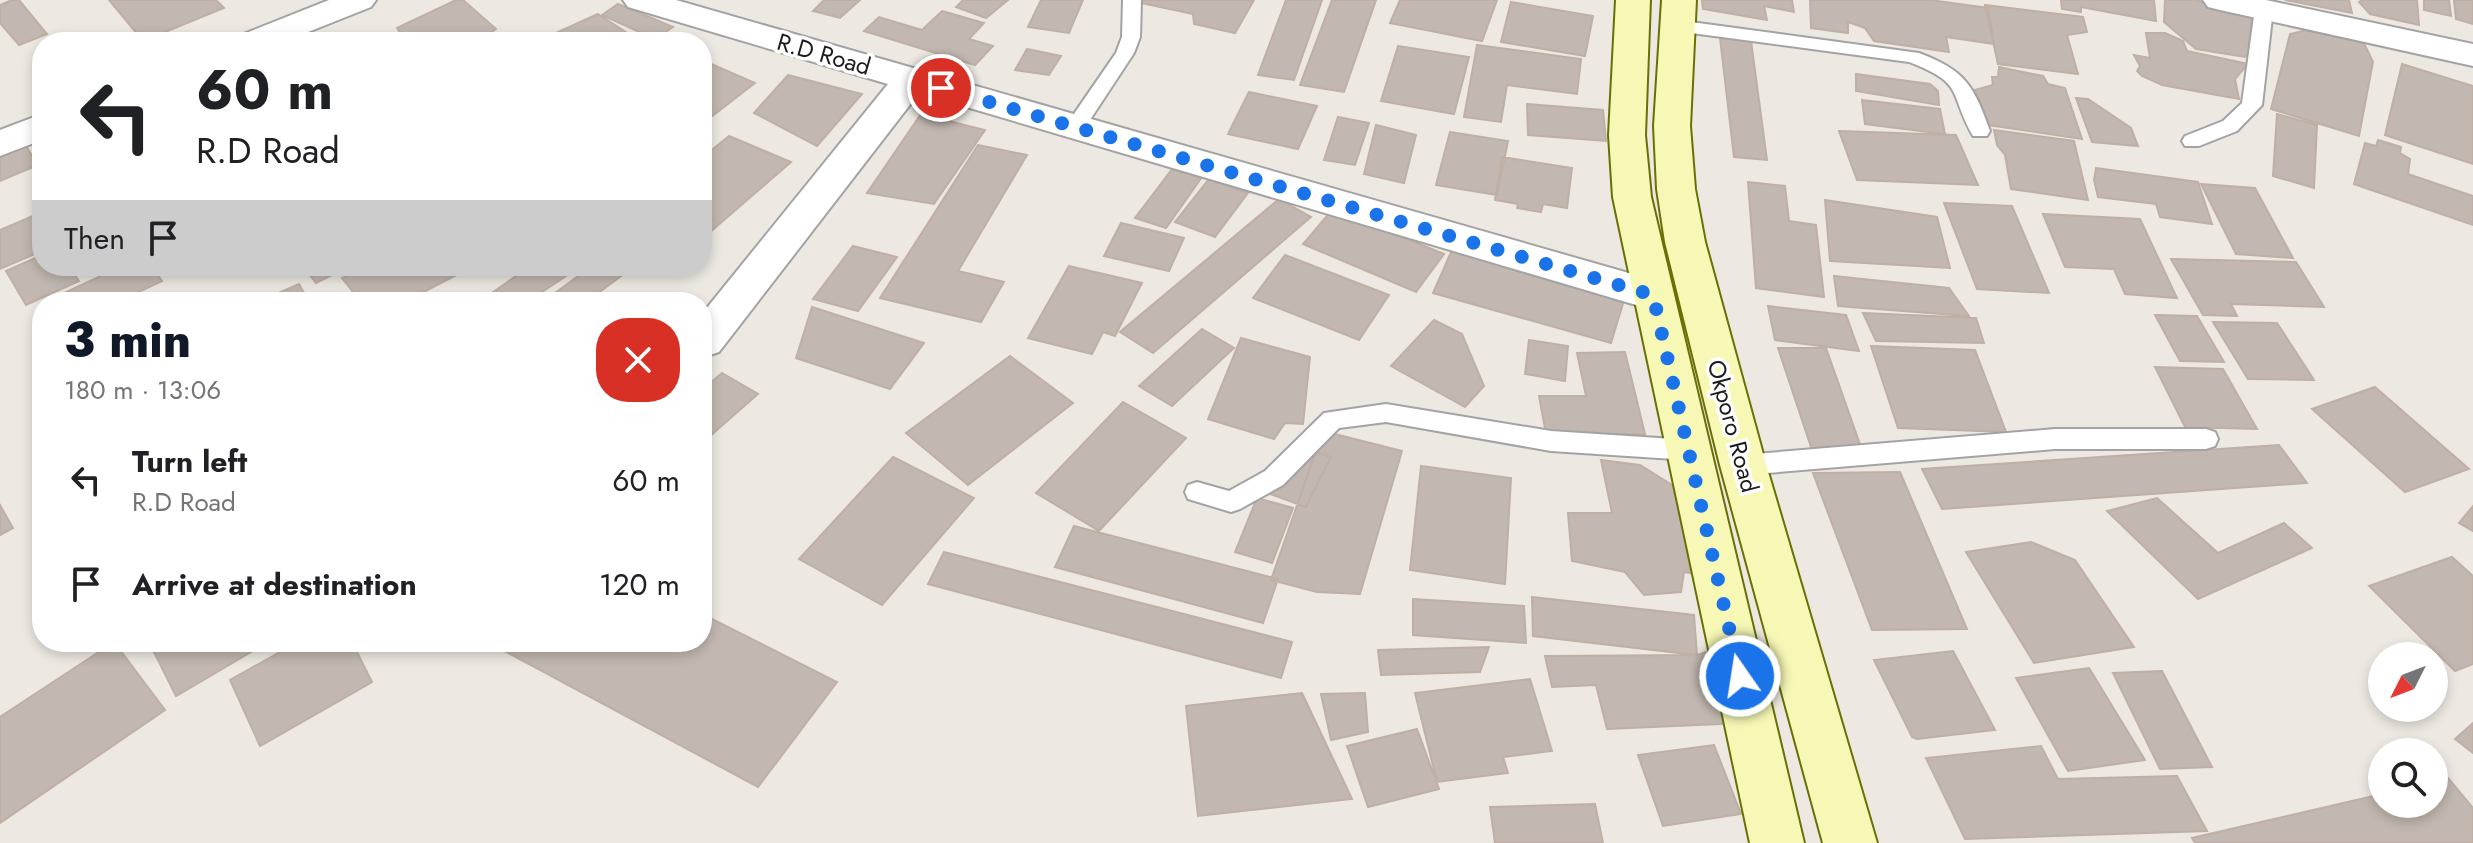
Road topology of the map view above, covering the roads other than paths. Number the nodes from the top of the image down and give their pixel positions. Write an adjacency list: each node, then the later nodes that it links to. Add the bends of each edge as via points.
1 (359, 0): 8 (street)
2 (640, 0): 10 (street, R.D Road)
3 (1132, 0): 11 (lane, via 1127,13 1131,38)
4 (1633, 0): 16 (main road, Okporo Road, via 1628,168)
5 (2220, 0): 6 (street)
6 (2264, 9): 9 (street); 14 (lane, via 2252,105 2230,126)
7 (1678, 13): 13 (lane, via 1936,65 1965,88); 20 (main road, Okporo Road, via 1672,126 1676,189)
8 (278, 32)
9 (2473, 55)
10 (911, 79): 11 (street, R.D Road); 17 (street)
11 (1075, 127): 16 (street, R.D Road)
12 (32, 130): 15 (street)
13 (1980, 131)
14 (2192, 141)
15 (0, 144)
16 (1653, 295): 19 (main road, Okporo Road)
17 (712, 331)
18 (2206, 439): 20 (lane, via 2055,439)
19 (1689, 450): 21 (lane, via 1551,441 1386,413 1332,420 1274,478 1231,502); 22 (main road, Okporo Road)
20 (1743, 465): 23 (main road, Okporo Road)
21 (1197, 492)
22 (1777, 843)
23 (1850, 843)

